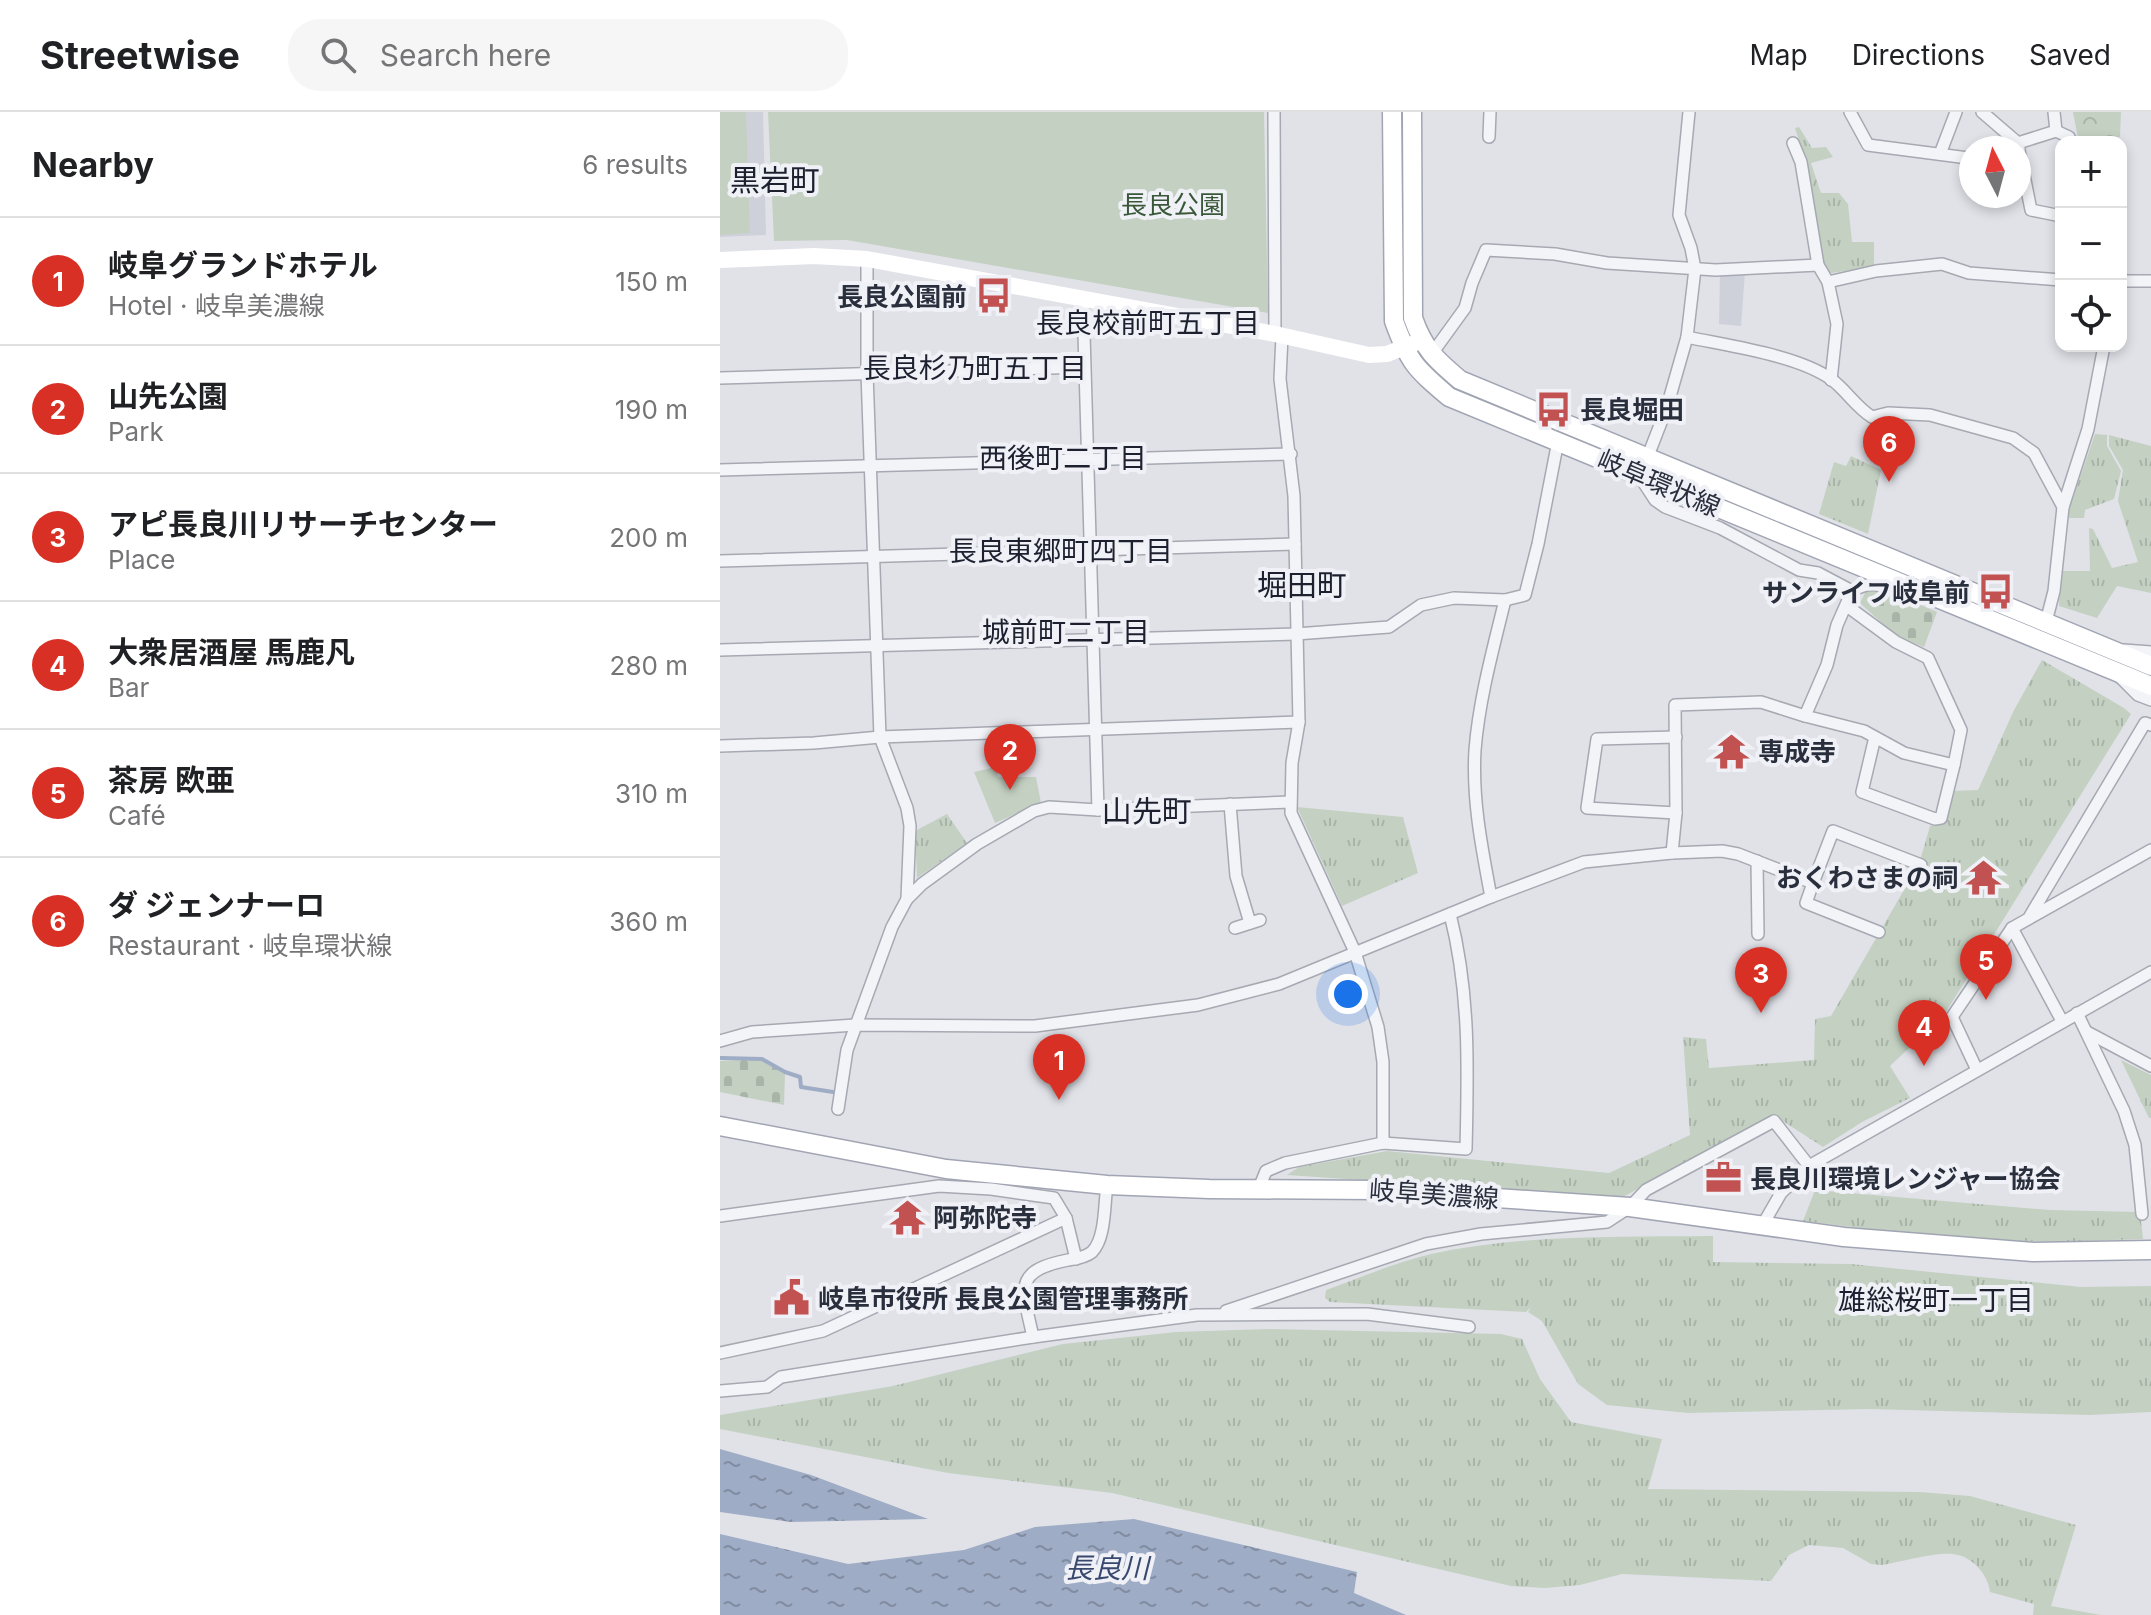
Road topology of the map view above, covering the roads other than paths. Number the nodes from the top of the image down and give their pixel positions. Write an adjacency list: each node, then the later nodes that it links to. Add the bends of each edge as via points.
1 (1274, 112): 29 (street)
2 (1392, 112): 32 (main road, 岐阜環状線, via 1394,321)
3 (1412, 112): 31 (main road, via 1413,318)
4 (1490, 112): 13 (street)
5 (1689, 112): 23 (street, via 1679,215)
6 (1850, 112): 16 (street, via 1868,145)
7 (1956, 112): 16 (street)
8 (1982, 112): 11 (street)
9 (2054, 112): 10 (street)
10 (2056, 131): 12 (street); 14 (street)
11 (2007, 136)
12 (2067, 136)
13 (1489, 137)
14 (2031, 142)
15 (1793, 143): 22 (street, via 1801,162)
16 (1940, 154): 17 (street)
17 (1959, 157)
18 (2031, 208): 19 (street)
19 (2055, 215)
20 (867, 259): 21 (street); 28 (street); 35 (street)
21 (720, 260)
22 (1818, 265): 23 (street); 27 (street)
23 (1695, 269): 30 (street); 31 (street, via 1486,250 1465,308)
24 (2055, 280): 27 (street, via 1969,273 1942,264)
25 (2127, 281): 26 (street)
26 (2151, 281)
27 (1828, 282): 37 (street, via 1837,324)
28 (1083, 300): 29 (street); 34 (street)
29 (1278, 335): 32 (street, via 1369,355); 39 (street)
30 (1687, 337): 37 (street, via 1804,364); 40 (street)
31 (1426, 348): 32 (street); 40 (main road, 岐阜環状線, via 1460,380)
32 (1404, 349): 38 (main road, 岐阜環状線, via 1416,368 1449,397)
33 (2103, 352): 45 (street, via 2088,429)
34 (1084, 367): 35 (street); 41 (street)
35 (867, 373): 36 (street); 42 (street)
36 (720, 378)
37 (1831, 380): 45 (street, via 1872,417 1930,415 2013,438 2034,453)
38 (1558, 441): 44 (main road, 岐阜環状線); 53 (street, via 1525,595)
39 (1291, 454): 41 (street); 46 (street)
40 (1647, 458): 44 (street); 55 (main road, 岐阜環状線)
41 (1087, 459): 42 (street); 47 (street)
42 (870, 466): 43 (street); 48 (street)
43 (720, 470)
44 (1639, 476): 49 (main road, 岐阜環状線); 51 (street, via 1665,507)
45 (2063, 507): 55 (street)
46 (1295, 544): 47 (street); 56 (street)
47 (1090, 551): 48 (street); 57 (street)
48 (872, 557): 50 (street); 58 (street)
49 (1837, 557): 51 (street, via 1856,574); 52 (main road, 岐阜環状線)
50 (720, 561)
51 (1852, 591): 52 (street, via 1874,582 1913,596); 54 (street)
52 (1928, 594): 63 (main road, 岐阜環状線)
53 (1505, 600): 56 (street, via 1454,598 1421,605 1389,627); 84 (street, via 1475,752 1477,820)
54 (1847, 606): 66 (street); 74 (street, via 1928,658 1961,730)
55 (2046, 622): 59 (main road, 岐阜環状線)
56 (1296, 634): 57 (street); 67 (street)
57 (1093, 640): 58 (street); 69 (street)
58 (875, 645): 60 (street); 70 (street)
59 (2112, 649): 61 (street); 62 (main road, 岐阜環状線)
60 (720, 650)
61 (2151, 652)
62 (2151, 666)
63 (2113, 671): 64 (main road, 岐阜環状線); 65 (street)
64 (2151, 686)
65 (2151, 700)
66 (1805, 716): 71 (street, via 1761,702 1675,705); 72 (street)
67 (1299, 722): 69 (street); 75 (street)
68 (2151, 725): 87 (street, via 2145,723)
69 (1096, 729): 70 (street); 77 (street)
70 (880, 737): 73 (street); 85 (street, via 910,826)
71 (1676, 737): 78 (street); 78 (street, via 1597,739 1587,808)
72 (1875, 737): 74 (street, via 1904,753); 74 (street, via 1862,792 1935,819 1941,818)
73 (720, 746)
74 (1954, 765)
75 (1290, 802): 76 (street); 92 (street)
76 (1230, 804): 77 (street); 88 (street, via 1236,876 1255,922)
77 (1098, 810): 85 (street, via 1034,811 977,844)
78 (1676, 813): 80 (street)
79 (2151, 850): 87 (street)
80 (1672, 853): 81 (street, via 1722,851); 84 (street, via 1584,862)
81 (1757, 861): 83 (street); 91 (street)
82 (1921, 865): 83 (street, via 1833,831)
83 (1813, 883): 90 (street, via 1806,903)
84 (1491, 897): 86 (street)
85 (907, 899): 96 (street)
86 (1450, 914): 92 (street); 103 (street, via 1467,1005 1466,1149)
87 (2028, 919): 89 (street)
88 (1235, 928)
89 (2012, 928): 95 (street); 100 (street, via 1952,1017)
90 (1879, 932)
91 (1758, 934)
92 (1355, 952): 96 (street, via 1279,984 1198,1005 1035,1026); 103 (street, via 1378,1027)
93 (2151, 972): 94 (street)
94 (2077, 1013): 95 (street); 97 (street)
95 (2062, 1021): 100 (street)
96 (855, 1025): 98 (street, via 752,1032); 101 (street)
97 (2087, 1032): 99 (street); 108 (street, via 2135,1145)
98 (720, 1041)
99 (2151, 1066)
100 (1977, 1070): 104 (street)
101 (838, 1109)
102 (720, 1126): 105 (main road, 岐阜美濃線, via 946,1169)
103 (1383, 1143): 106 (street, via 1285,1163 1266,1171)
104 (1809, 1166): 107 (street, via 1774,1121 1646,1190); 111 (street, via 1781,1193)
105 (1107, 1185): 106 (main road, 岐阜美濃線); 113 (street, via 1099,1237 1091,1252)
106 (1259, 1188): 107 (main road, 岐阜美濃線, via 1377,1190)
107 (1630, 1207): 111 (main road, 岐阜美濃線); 114 (street, via 1607,1222 1426,1244)
108 (2142, 1214)
109 (720, 1216): 110 (street, via 939,1186 1054,1198)
110 (1066, 1218): 113 (street); 117 (street, via 823,1331)
111 (1762, 1226): 112 (main road, 岐阜美濃線, via 2033,1252)
112 (2151, 1250)
113 (1076, 1259): 116 (street, via 1040,1265 1027,1279 1024,1296)
114 (1217, 1314): 115 (street, via 1367,1314); 116 (street)
115 (1469, 1327)
116 (1033, 1337): 118 (street, via 781,1377 767,1387)
117 (720, 1353)
118 (720, 1391)

